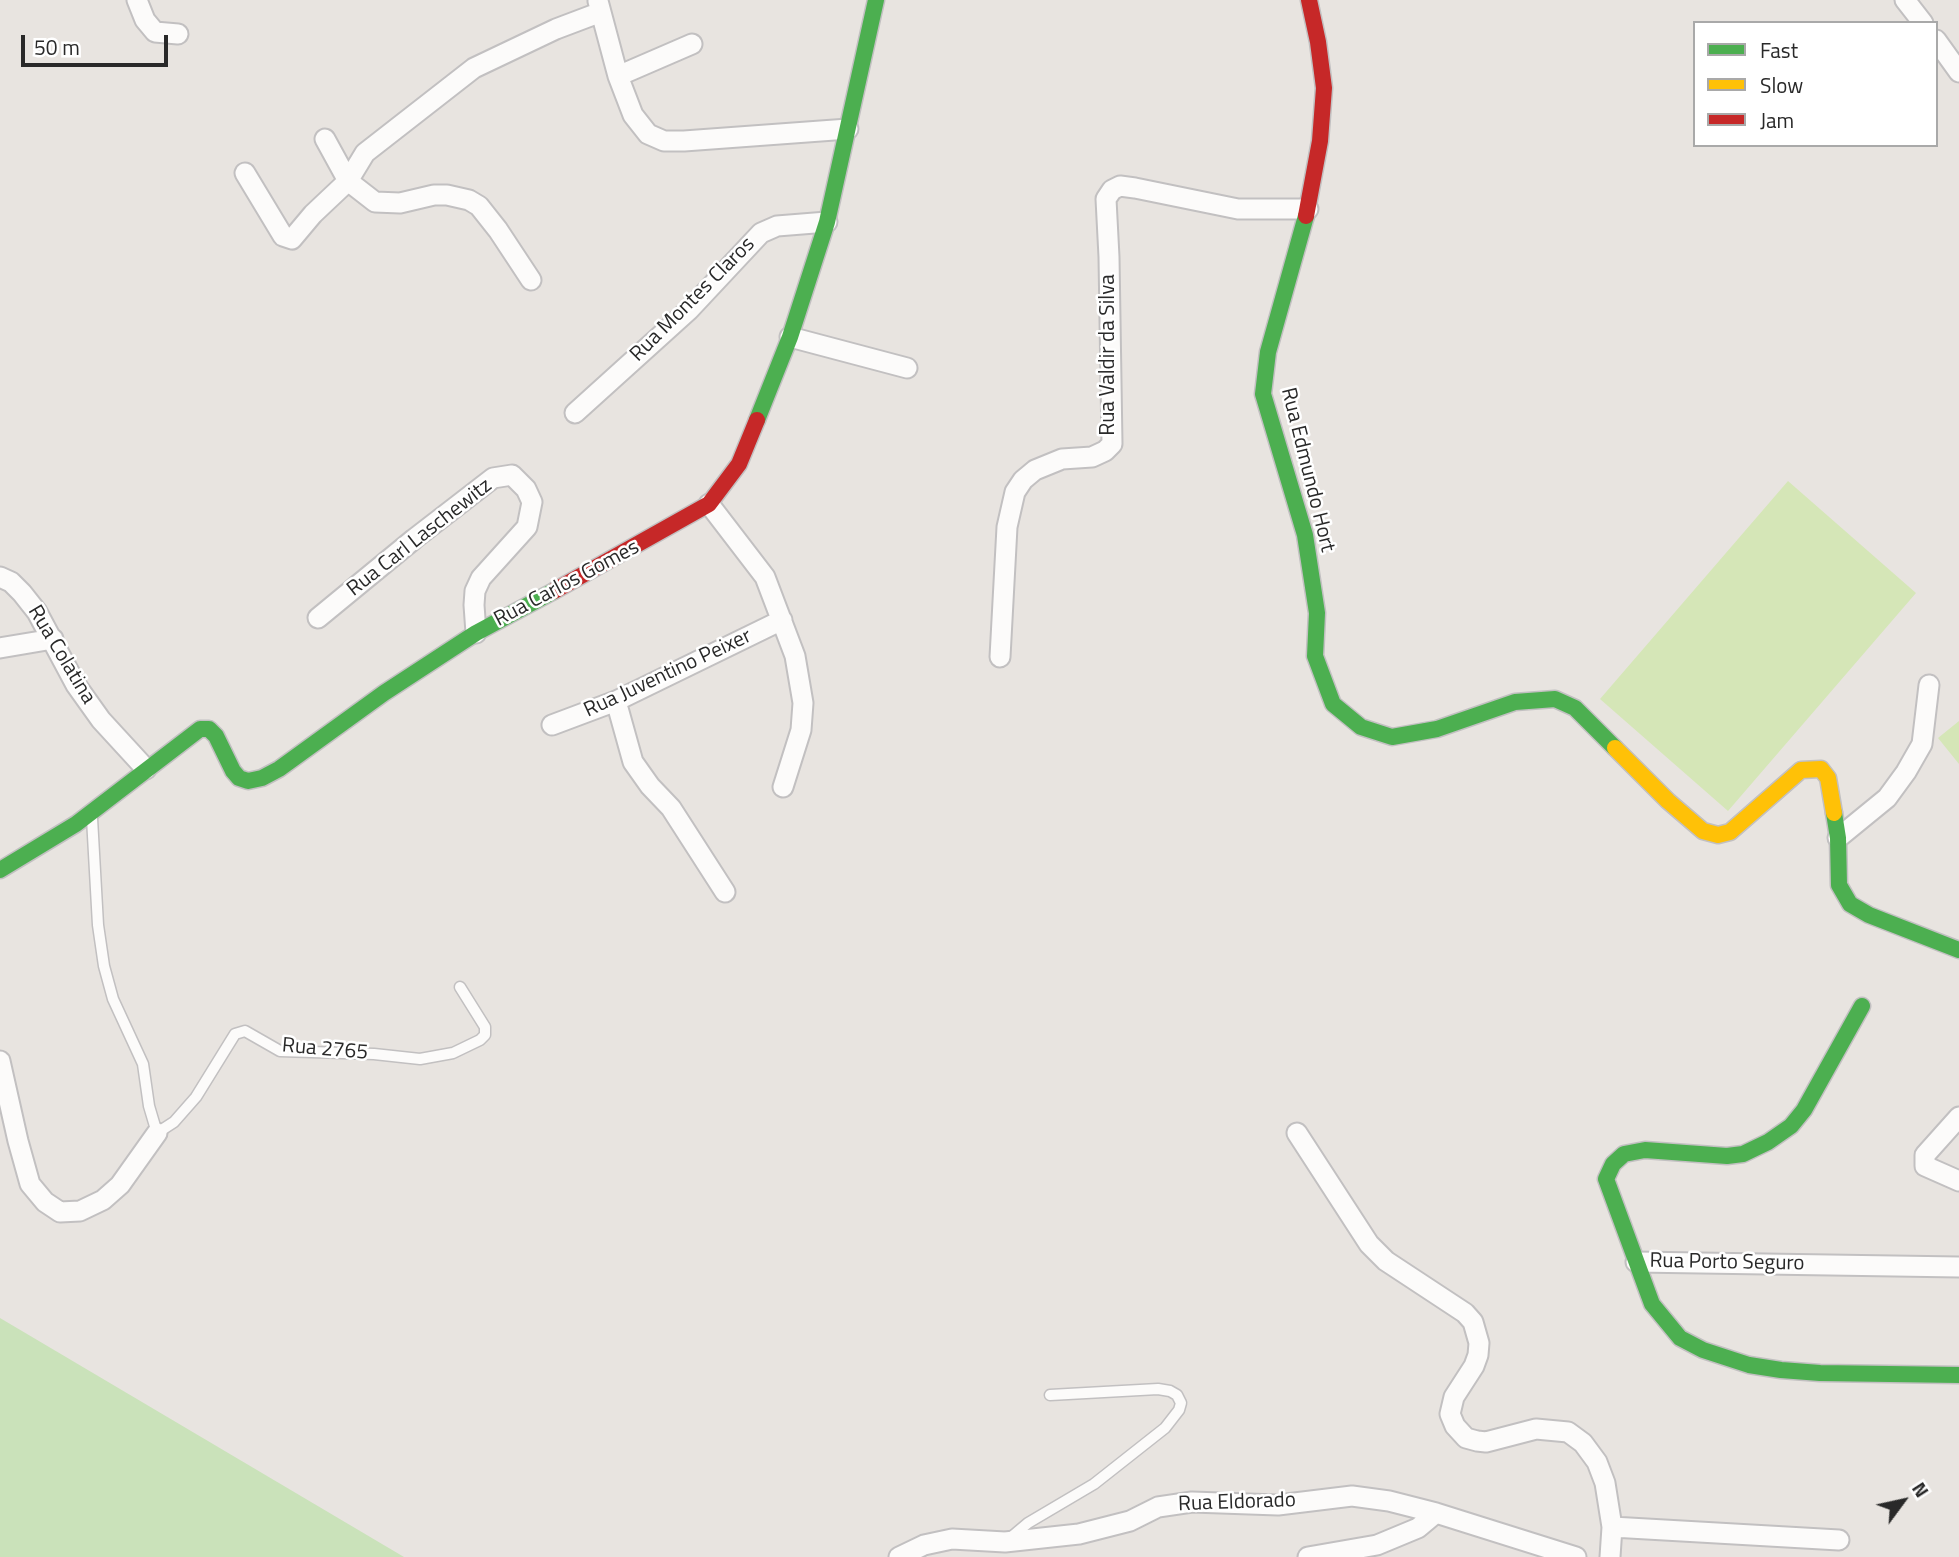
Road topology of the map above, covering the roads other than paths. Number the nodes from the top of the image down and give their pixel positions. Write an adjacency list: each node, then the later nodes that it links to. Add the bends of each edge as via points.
1 (137, 0): 7 (street, via 155,32)
2 (876, 0): 12 (street, Rua Carlos Gomes)
3 (1309, 0): 16 (street, Rua Edmundo Hort, via 1324,88)
4 (1905, 0): 6 (street)
5 (599, 6): 11 (street); 15 (street, via 474,68 365,153)
6 (1921, 21)
7 (178, 34)
8 (1938, 43): 10 (street)
9 (692, 44): 11 (street)
10 (1959, 72)
11 (618, 76): 12 (street, via 633,115 648,134 664,141)
12 (848, 130): 17 (street, Rua Carlos Gomes)
13 (325, 139): 15 (street)
14 (245, 173): 15 (street, via 287,239)
15 (348, 181): 18 (street, via 375,202 400,203 434,195 469,200 498,230)
16 (1308, 209): 29 (street, Rua Valdir da Silva, via 1238,209 1120,186 1105,199 1112,444 1092,457 1062,459 1035,470 1015,492 1007,527); 36 (street, Rua Edmundo Hort, via 1268,352 1263,394 1305,535 1317,613 1315,656 1333,704 1361,727 1392,737 1437,729 1515,702 1555,699 1575,708 1703,831 1718,835 1730,832 1801,770 1821,769 1828,778)
17 (827, 222): 19 (street, Rua Carlos Gomes); 21 (street, Rua Montes Claros, via 777,226 761,233 689,310)
18 (531, 280)
19 (790, 337): 20 (street); 22 (street, Rua Carlos Gomes, via 739,464)
20 (907, 368)
21 (575, 414)
22 (709, 504): 25 (street, via 765,577); 26 (street, Rua Carlos Gomes)
23 (0, 578): 27 (street, Rua Colatina, via 22,593)
24 (318, 618): 26 (street, Rua Carl Laschewitz, via 493,478 512,475 532,502 527,527 481,578 475,591)
25 (782, 620): 31 (street, Rua Juventino Peixer); 34 (street, via 795,656 803,703 801,730)
26 (477, 633): 33 (street, Rua Carlos Gomes, via 262,778 239,778 209,729 200,730)
27 (53, 639): 28 (street); 33 (street, Rua Colatina, via 76,685 101,720)
28 (0, 648)
29 (1000, 657)
30 (1929, 685): 36 (street, via 1922,744 1906,772 1887,798)
31 (616, 701): 32 (street, Rua Juventino Peixer); 38 (street, via 633,762 671,808)
32 (552, 725)
33 (146, 769): 35 (street, Rua Carlos Gomes)
34 (783, 788)
35 (92, 810): 37 (street, Rua Carlos Gomes); 44 (lane, via 104,966 113,999 143,1064)
36 (1838, 838): 39 (street, Rua Edmundo Hort, via 1839,885 1850,904)
37 (0, 870)
38 (725, 892)
39 (1959, 950)
40 (460, 987): 44 (lane, Rua 2765, via 485,1027 485,1035 453,1053 420,1059 281,1051 245,1031 235,1034 196,1097 174,1122)
41 (1862, 1006): 47 (street, Rua Porto Seguro, via 1804,1110 1768,1142 1727,1156 1645,1150 1624,1154 1613,1164 1606,1179)
42 (0, 1061): 44 (street, via 30,1184 60,1212 80,1211 103,1200 120,1185)
43 (1959, 1117): 46 (street, via 1925,1154 1925,1166)
44 (156, 1133)
45 (1297, 1133): 52 (street, via 1369,1244 1473,1322 1478,1355 1454,1397 1450,1414 1455,1426 1466,1438 1486,1442 1536,1429 1568,1432 1597,1462)
46 (1959, 1181)
47 (1636, 1262): 48 (street, Rua Porto Seguro); 49 (street, via 1652,1304 1666,1324 1679,1338 1703,1350 1780,1370)
48 (1959, 1267)
49 (1959, 1375)
50 (1050, 1395): 54 (lane, via 1158,1389 1177,1395 1181,1403 1165,1428 1094,1484)
51 (1436, 1513): 54 (street, Rua Eldorado, via 1352,1496 1278,1505 1192,1502 1158,1507 1130,1521 1079,1534); 56 (street, via 1418,1528 1377,1545); 57 (street, Rua Eldorado)
52 (1612, 1527): 53 (street); 58 (street)
53 (1839, 1540)
54 (1005, 1542): 55 (street, Rua Eldorado, via 952,1539)
55 (899, 1557)
56 (1308, 1557)
57 (1576, 1557)
58 (1610, 1557)

